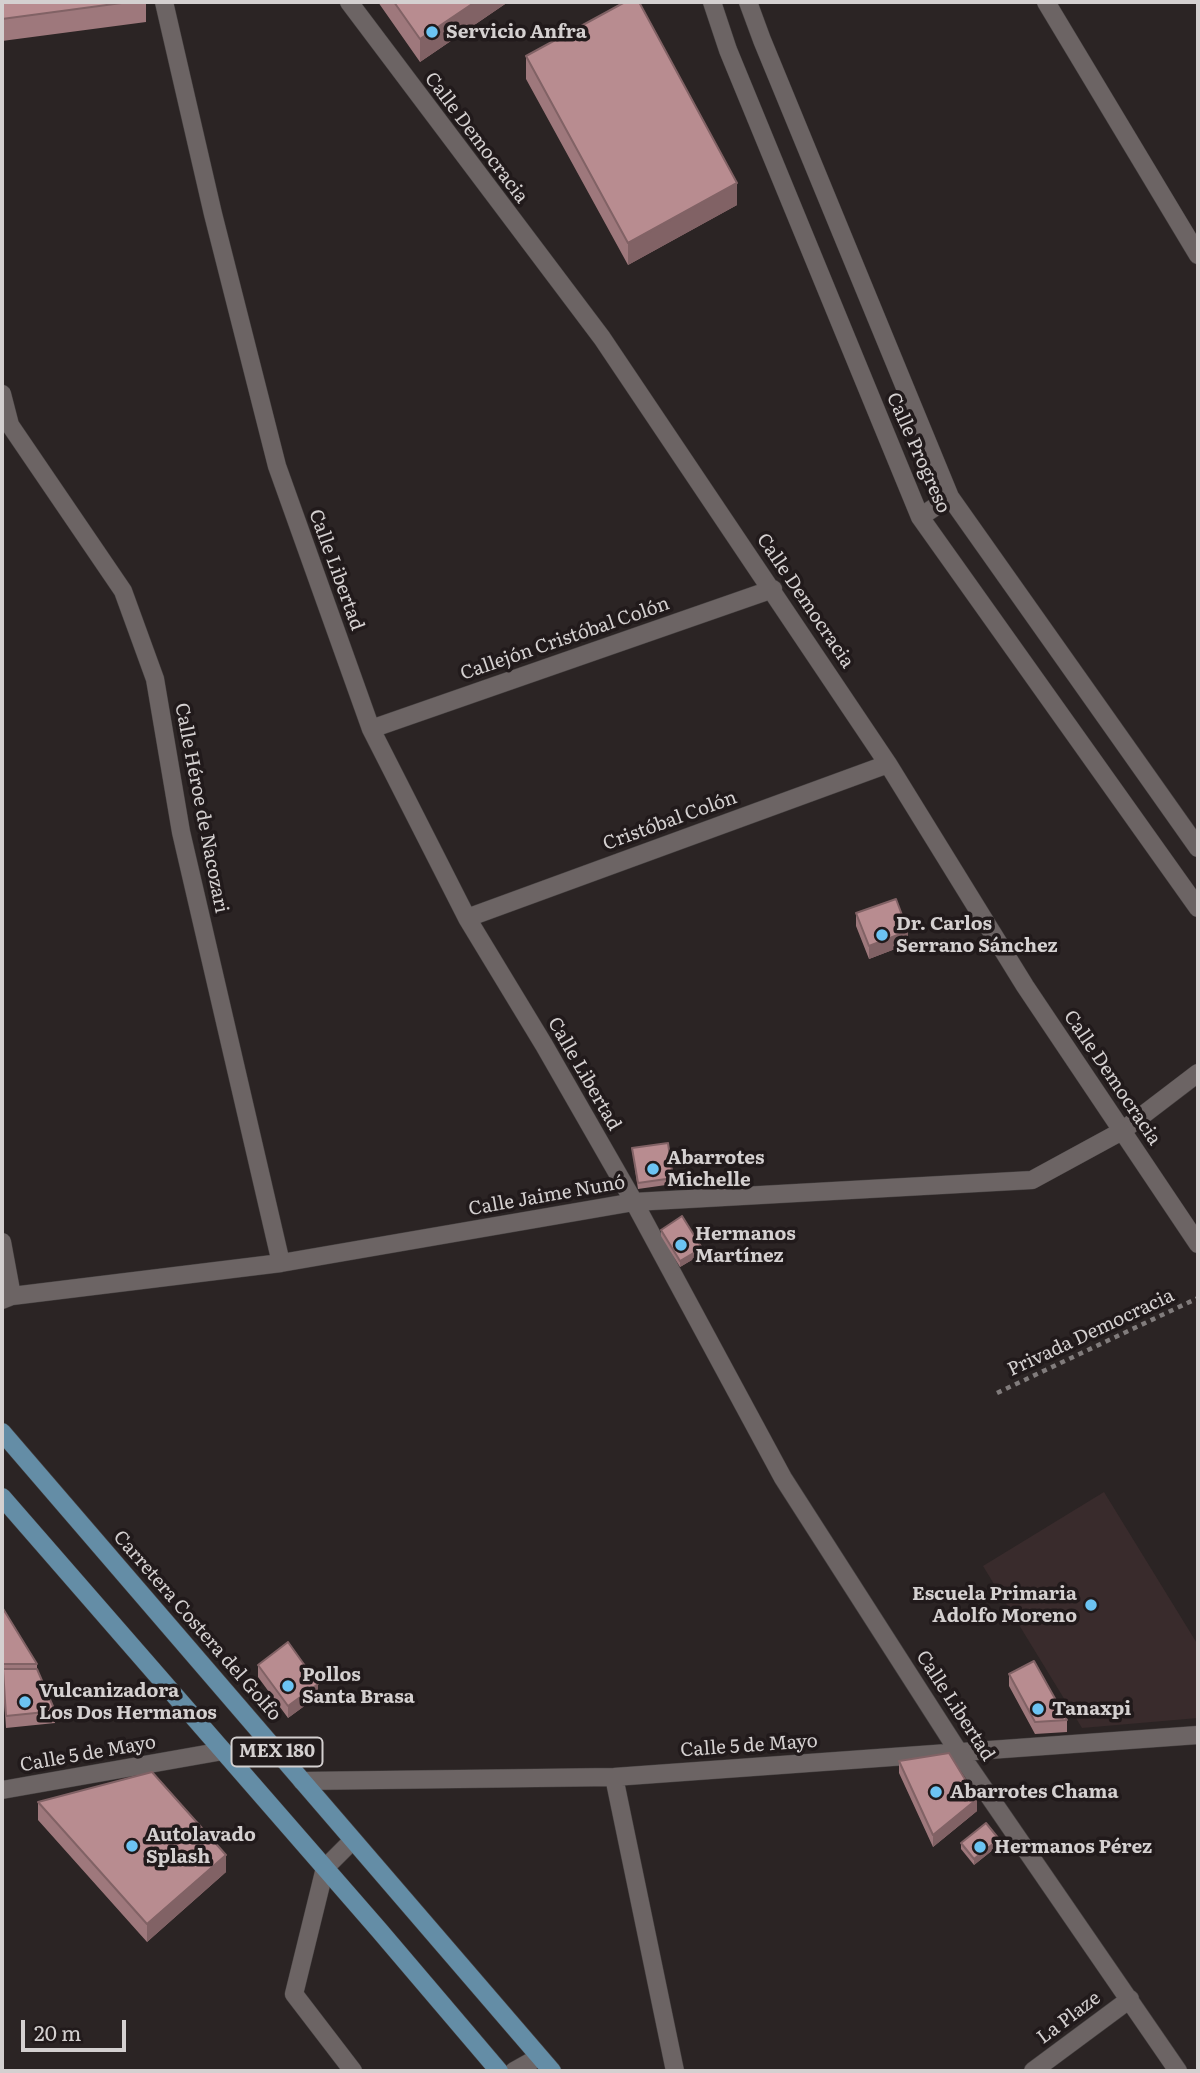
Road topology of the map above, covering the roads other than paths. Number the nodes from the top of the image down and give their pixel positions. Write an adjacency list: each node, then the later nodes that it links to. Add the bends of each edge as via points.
1 (164, 2): 11 (street, Calle Libertad, via 277,466)
2 (349, 2): 10 (street, Calle Democracia, via 602,338)
3 (712, 2): 9 (street, Calle Progreso)
4 (748, 2): 8 (street, Calle Progreso)
5 (1046, 2): 6 (street)
6 (1198, 255)
7 (2, 394): 21 (street, Calle Héroe de Nacozari, via 10,425 123,591 155,679 181,832)
8 (950, 497): 9 (street); 13 (street, Calle Progreso)
9 (920, 517): 14 (street, Calle Progreso)
10 (773, 589): 11 (street, Callejón Cristóbal Colón); 12 (street, Calle Democracia)
11 (371, 729): 15 (street, Calle Libertad)
12 (888, 764): 15 (street, Cristóbal Colón); 17 (street, Calle Democracia, via 1025,986)
13 (1198, 848)
14 (1198, 908)
15 (467, 918): 18 (street, Calle Libertad)
16 (1198, 1073): 17 (street, Calle Jaime Nunó)
17 (1122, 1132): 18 (street, Calle Jaime Nunó, via 1032,1180); 20 (street, Calle Democracia)
18 (634, 1202): 21 (street, Calle Jaime Nunó); 27 (street, Calle Libertad, via 783,1478)
19 (2, 1242): 22 (street)
20 (1198, 1244)
21 (281, 1263): 22 (street, Calle Jaime Nunó)
22 (7, 1298)
23 (2, 1432): 29 (main road, Carretera Costera del Golfo / MEX 180)
24 (2, 1497): 26 (main road, MEX 180)
25 (1198, 1735): 27 (street, Calle 5 de Mayo)
26 (223, 1751): 30 (street, Calle 5 de Mayo); 32 (main road, MEX 180)
27 (958, 1751): 28 (street, Calle 5 de Mayo); 33 (street, Calle Libertad)
28 (614, 1777): 29 (street, Calle 5 de Mayo); 39 (street)
29 (302, 1781): 31 (main road, Carretera Costera del Golfo / MEX 180)
30 (2, 1790)
31 (353, 1840): 32 (street); 34 (main road, Carretera Costera del Golfo / MEX 180)
32 (325, 1868): 35 (street, via 294,1994); 36 (main road, MEX 180)
33 (1130, 1999): 40 (street, La Plaze); 41 (street, Calle Libertad)
34 (539, 2057): 37 (street); 38 (main road, Carretera Costera del Golfo / MEX 180)
35 (353, 2071)
36 (499, 2071)
37 (514, 2071)
38 (552, 2071)
39 (675, 2071)
40 (1033, 2071)
41 (1178, 2071)

